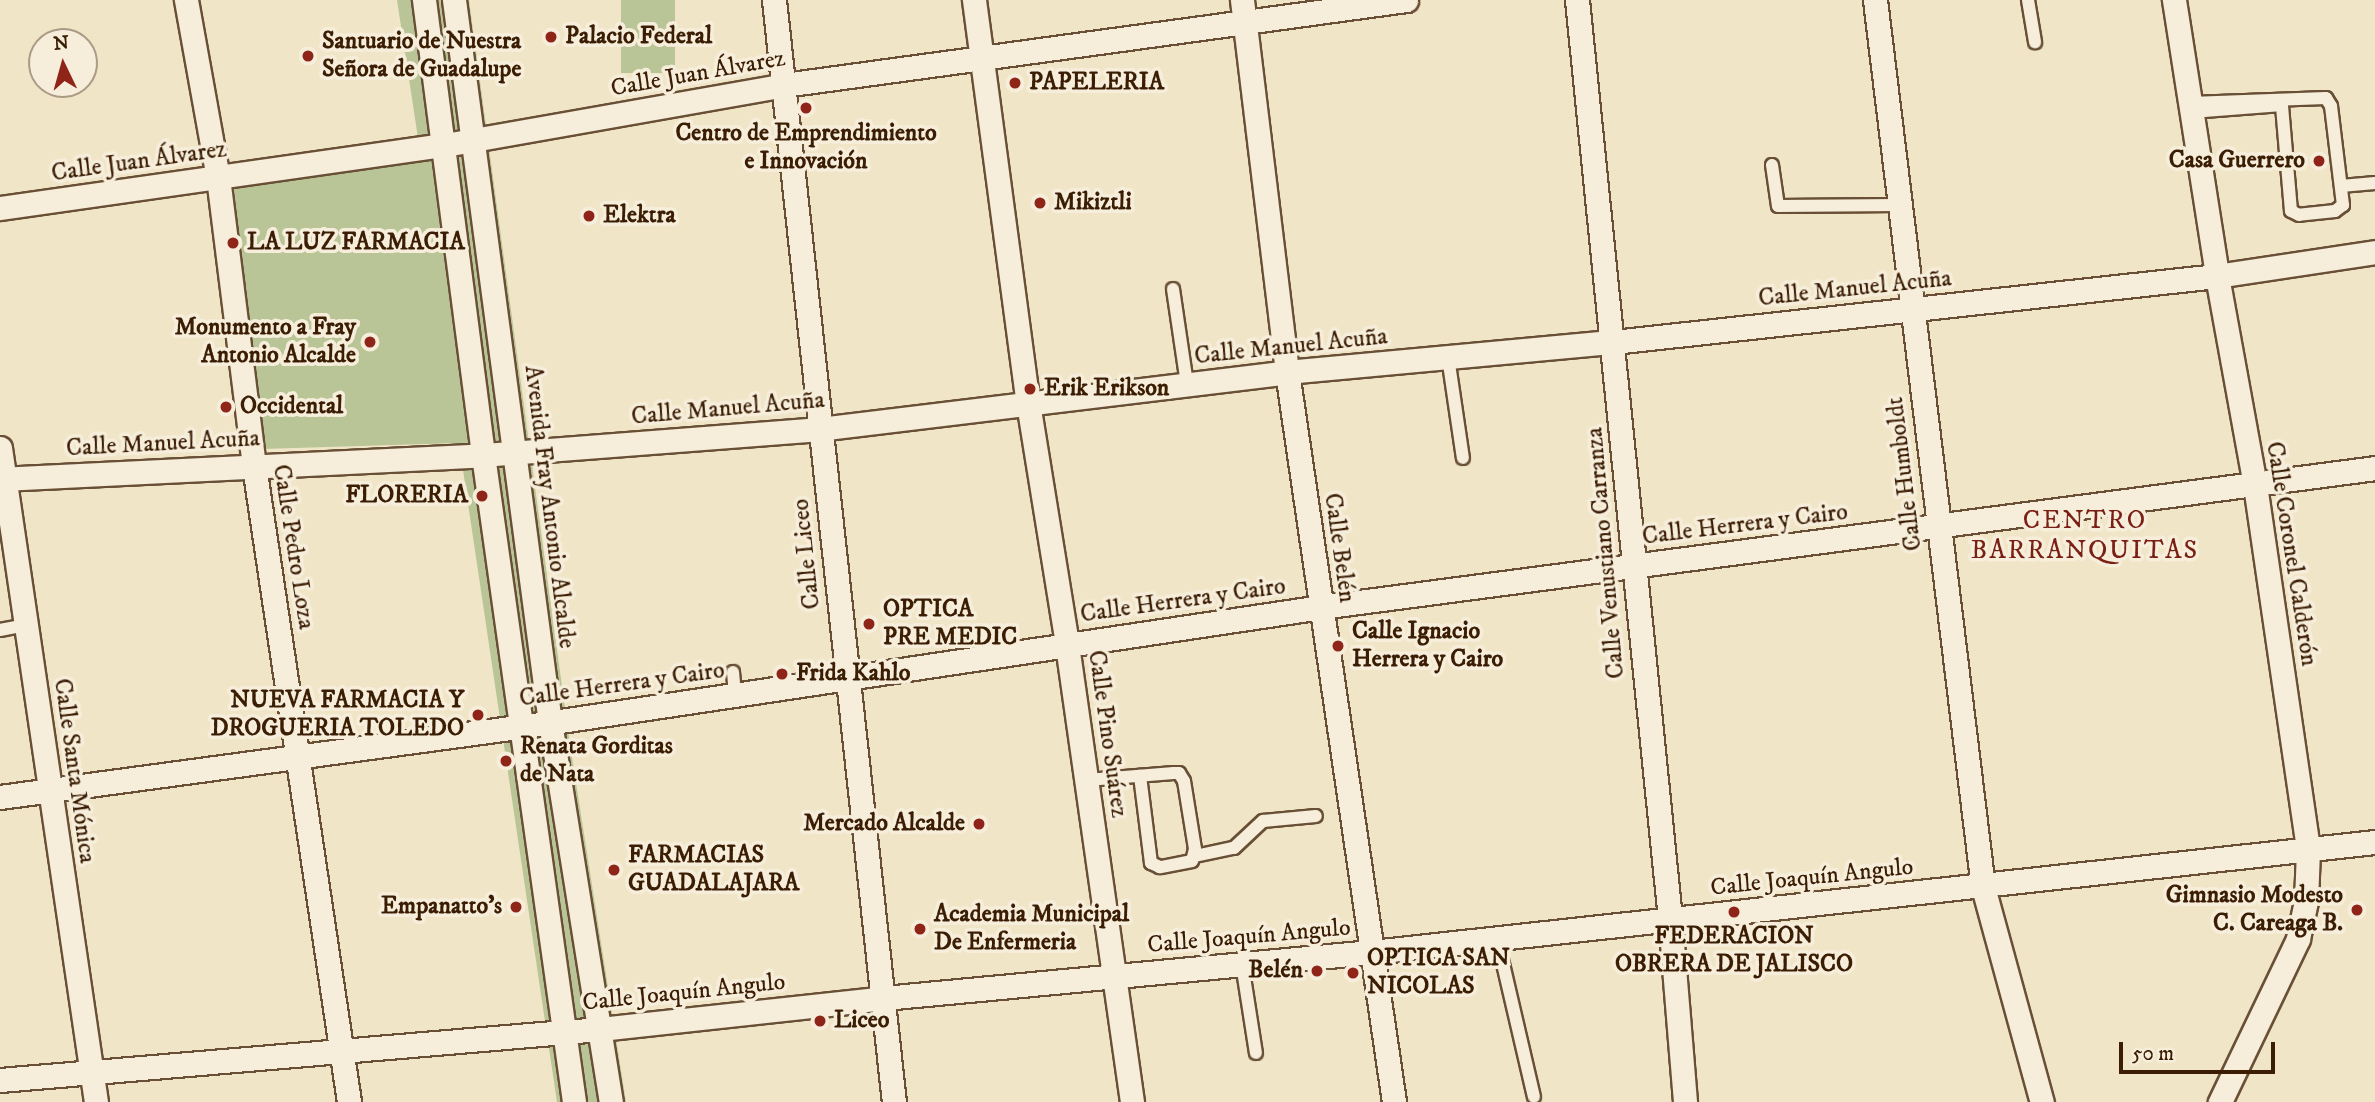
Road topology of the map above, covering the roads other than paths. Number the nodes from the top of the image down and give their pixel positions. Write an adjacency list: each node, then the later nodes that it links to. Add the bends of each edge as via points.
1 (186, 0): 20 (street, Calle Pedro Loza)
2 (425, 0): 18 (street)
3 (454, 0): 17 (street, Avenida Fray Antonio Alcalde)
4 (774, 0): 14 (street, Calle Liceo)
5 (974, 0): 13 (street, Calle Pino Suárez)
6 (1406, 0): 11 (street, Calle Juan Álvarez)
7 (1577, 0): 29 (street, Calle Venustiano Carranza)
8 (1875, 0): 23 (street, Calle Humboldt)
9 (2028, 0): 12 (lane)
10 (2174, 0): 16 (street, Calle Coronel Calderón)
11 (1244, 11): 13 (street, Calle Juan Álvarez); 31 (street, Calle Belén)
12 (2035, 41)
13 (981, 59): 14 (street, Calle Juan Álvarez); 33 (street, Calle Pino Suárez)
14 (784, 85): 17 (street, Calle Juan Álvarez); 34 (street, Calle Liceo)
15 (2282, 102): 16 (lane); 22 (lane, via 2321,97 2329,101); 22 (lane, via 2291,211 2300,215 2340,209)
16 (2190, 107): 26 (street, Calle Coronel Calderón)
17 (474, 139): 18 (street, Calle Juan Álvarez); 36 (street, Avenida Fray Antonio Alcalde)
18 (445, 145): 20 (street, Calle Juan Álvarez); 37 (street)
19 (1772, 165): 23 (lane, via 1778,206)
20 (218, 177): 24 (street, Calle Juan Álvarez); 39 (street, Calle Pedro Loza)
21 (2375, 183): 22 (lane)
22 (2342, 186)
23 (1899, 205): 28 (street, Calle Humboldt)
24 (0, 208)
25 (2375, 252): 26 (street, Calle Manuel Acuña)
26 (2217, 276): 28 (street, Calle Manuel Acuña); 42 (street, Calle Coronel Calderón)
27 (1173, 289): 32 (lane)
28 (1912, 309): 29 (street, Calle Manuel Acuña); 43 (street, Calle Humboldt)
29 (1613, 342): 30 (street, Calle Manuel Acuña); 44 (street, Calle Venustiano Carranza)
30 (1448, 357): 31 (street, Calle Manuel Acuña); 38 (lane)
31 (1287, 372): 32 (street, Calle Manuel Acuña); 45 (street, Calle Belén)
32 (1187, 384): 33 (street, Calle Manuel Acuña)
33 (1028, 403): 34 (street, Calle Manuel Acuña); 48 (street, Calle Pino Suárez)
34 (819, 429): 36 (street, Calle Manuel Acuña); 49 (street, Calle Liceo)
35 (0, 448): 41 (street, Calle Santa Mónica)
36 (517, 452): 37 (street, Calle Manuel Acuña); 50 (street, Avenida Fray Antonio Alcalde)
37 (483, 454): 39 (street, Calle Manuel Acuña); 51 (street)
38 (1463, 458)
39 (254, 466): 41 (street, Calle Manuel Acuña); 52 (street, Calle Pedro Loza)
40 (2375, 468): 42 (street, Calle Herrera y Cairo)
41 (2, 478): 46 (street, Calle Santa Mónica)
42 (2255, 485): 43 (street, Calle Herrera y Cairo); 59 (street, Calle Coronel Calderón)
43 (1938, 526): 44 (street, Calle Herrera y Cairo); 61 (street, Calle Humboldt)
44 (1633, 566): 45 (street, Calle Herrera y Cairo); 62 (street, Calle Venustiano Carranza)
45 (1321, 607): 48 (street, Calle Herrera y Cairo); 64 (street, Calle Belén)
46 (26, 625): 47 (lane); 55 (street, Calle Santa Mónica)
47 (0, 630)
48 (1068, 645): 49 (street, Calle Herrera y Cairo); 54 (street, Calle Pino Suárez)
49 (848, 678): 50 (street, Calle Herrera y Cairo, via 734,683); 67 (street, Calle Liceo)
50 (550, 722): 51 (street, Calle Herrera y Cairo); 68 (street, Avenida Fray Antonio Alcalde)
51 (521, 726): 52 (street, Calle Herrera y Cairo); 69 (street)
52 (298, 756): 55 (street, Calle Herrera y Cairo); 70 (street, Calle Pedro Loza)
53 (1140, 776): 54 (lane); 60 (lane, via 1183,776); 60 (lane, via 1151,863 1160,867 1186,864)
54 (1087, 780): 66 (street, Calle Pino Suárez)
55 (51, 790): 56 (street, Calle Herrera y Cairo); 72 (street, Calle Santa Mónica)
56 (0, 797)
57 (1317, 816): 60 (lane, via 1263,821 1234,848)
58 (2375, 842): 59 (street, Calle Joaquín Angulo)
59 (2308, 850): 61 (street, Calle Joaquín Angulo); 84 (street, Calle Coronel Calderón, via 2298,939)
60 (1195, 856)
61 (1983, 887): 62 (street, Calle Joaquín Angulo); 83 (street, Calle Humboldt)
62 (1670, 919): 63 (street, Calle Joaquín Angulo); 82 (street, Calle Venustiano Carranza)
63 (1497, 938): 64 (street, Calle Joaquín Angulo); 74 (lane)
64 (1372, 952): 65 (street, Calle Joaquín Angulo); 81 (street, Calle Belén)
65 (1242, 964): 66 (street, Calle Joaquín Angulo); 71 (lane)
66 (1116, 976): 67 (street, Calle Joaquín Angulo); 80 (street, Calle Pino Suárez)
67 (884, 998): 68 (street, Calle Joaquín Angulo); 79 (street, Calle Liceo)
68 (600, 1029): 69 (street, Calle Joaquín Angulo); 78 (street, Avenida Fray Antonio Alcalde)
69 (564, 1032): 70 (street, Calle Joaquín Angulo); 77 (street)
70 (341, 1049): 72 (street, Calle Joaquín Angulo); 76 (street, Calle Pedro Loza)
71 (1256, 1053)
72 (91, 1072): 73 (street, Calle Joaquín Angulo); 75 (street, Calle Santa Mónica)
73 (0, 1080)
74 (1534, 1097)
75 (96, 1102)
76 (349, 1102)
77 (575, 1102)
78 (611, 1102)
79 (894, 1102)
80 (1132, 1102)
81 (1394, 1102)
82 (1685, 1102)
83 (2042, 1102)
84 (2220, 1102)

